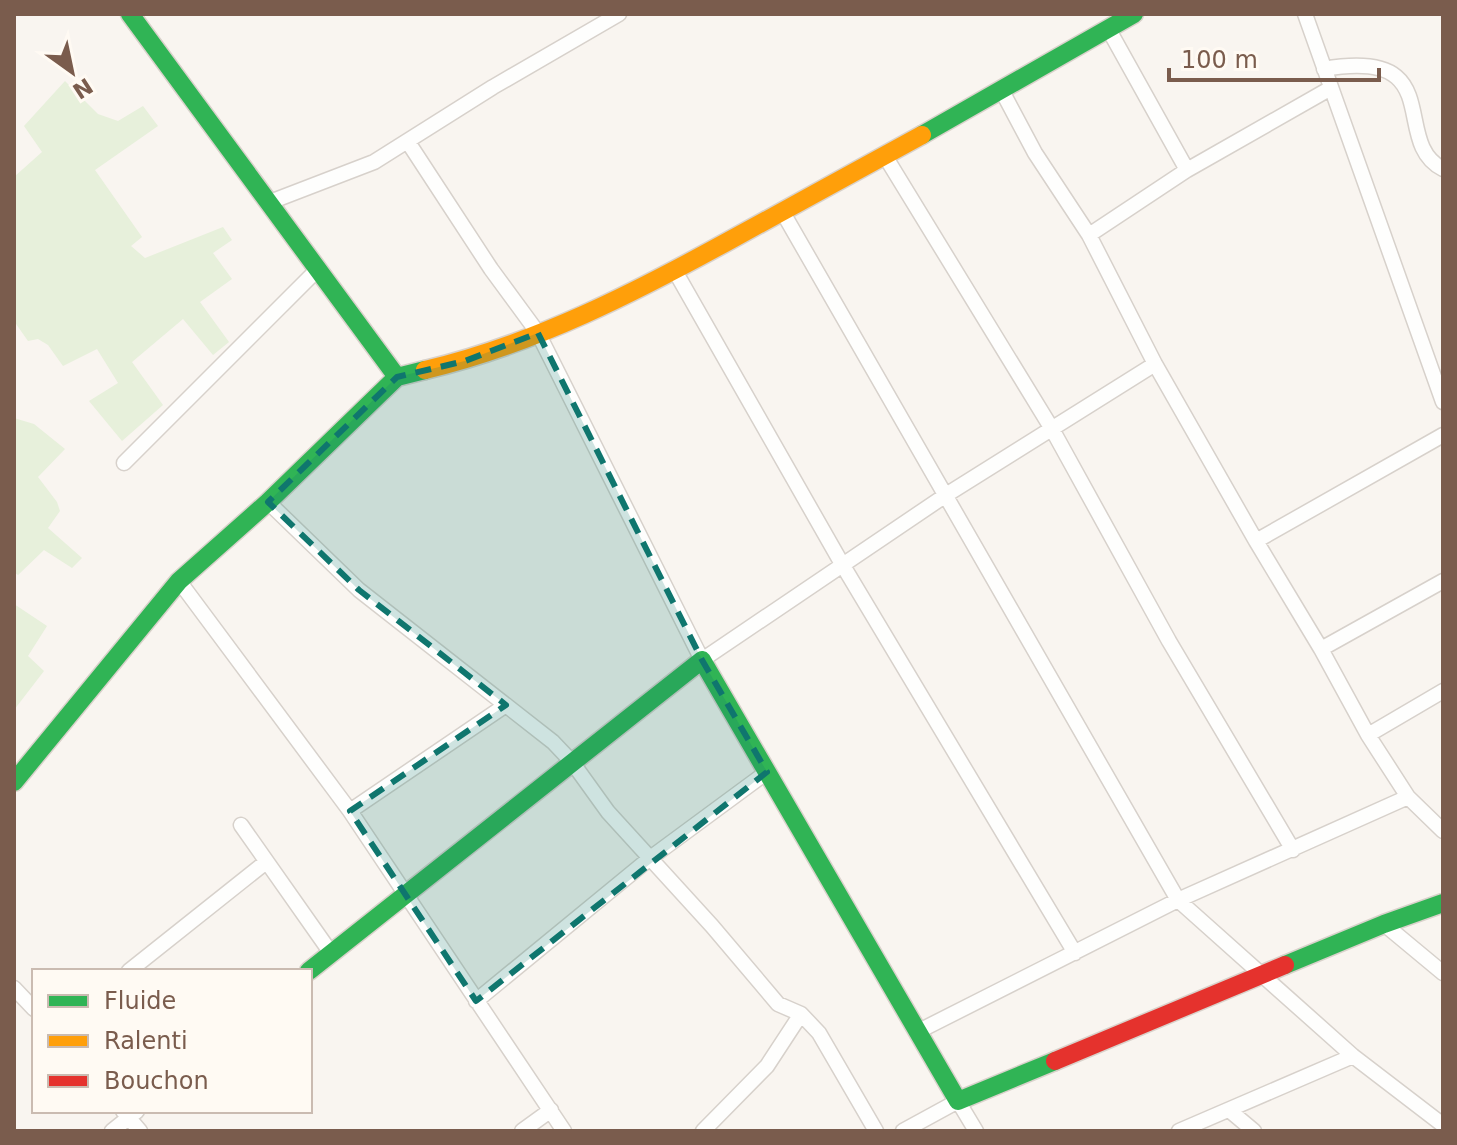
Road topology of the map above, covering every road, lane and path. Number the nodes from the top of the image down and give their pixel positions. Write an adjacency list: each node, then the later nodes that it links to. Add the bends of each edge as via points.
1 (130, 14): 13 (street)
2 (619, 14): 9 (street)
3 (1134, 14): 5 (street)
4 (1305, 14): 6 (street)
5 (1109, 30): 8 (street); 12 (street)
6 (1324, 69): 7 (street); 11 (street, via 1360,64 1390,72 1411,101 1423,146)
7 (1331, 88): 12 (street); 21 (street)
8 (1002, 91): 10 (street); 15 (street)
9 (408, 142): 13 (street, via 374,162); 18 (street)
10 (885, 156): 14 (street); 22 (street)
11 (1443, 169)
12 (1187, 170): 15 (street)
13 (270, 202): 16 (street)
14 (782, 211): 17 (street); 25 (street)
15 (1089, 235): 19 (street)
16 (318, 269): 20 (street); 24 (street)
17 (675, 271): 18 (street); 28 (street)
18 (538, 333): 20 (street, via 465,361); 32 (street)
19 (1155, 364): 22 (street); 27 (street)
20 (397, 377): 26 (street)
21 (1443, 402)
22 (1052, 429): 25 (street); 43 (street)
23 (1443, 435): 27 (street)
24 (124, 463)
25 (946, 495): 28 (street); 47 (street)
26 (268, 502): 29 (street); 34 (street, via 359,590)
27 (1256, 541): 31 (street)
28 (842, 564): 32 (street); 51 (street)
29 (179, 581): 38 (street); 40 (street)
30 (1443, 581): 31 (street)
31 (1321, 649): 35 (street)
32 (702, 660): 36 (street); 37 (street)
33 (1443, 691): 35 (street)
34 (506, 705): 36 (street); 40 (street)
35 (1368, 735): 39 (street)
36 (572, 762): 44 (street); 46 (street)
37 (767, 772): 44 (street); 60 (street)
38 (14, 782)
39 (1408, 797): 42 (street); 43 (street)
40 (350, 811): 46 (street)
41 (241, 825): 45 (street)
42 (1443, 831)
43 (1293, 850): 47 (street)
44 (649, 859): 57 (street); 59 (street, via 778,1004)
45 (266, 862): 50 (street); 52 (street)
46 (406, 895): 50 (street); 57 (street)
47 (1178, 900): 51 (street); 55 (street)
48 (1443, 903): 49 (street)
49 (1384, 924): 54 (street); 55 (street)
50 (331, 953): 53 (street)
51 (1075, 953): 60 (street)
52 (132, 969)
53 (311, 969)
54 (1443, 973)
55 (1265, 976): 61 (street); 62 (street)
56 (14, 988): 58 (street)
57 (476, 1001): 63 (street)
58 (32, 1007)
59 (801, 1014): 66 (street); 73 (street, via 819,1033)
60 (919, 1031): 62 (street)
61 (1353, 1056): 64 (street); 67 (street)
62 (958, 1101): 74 (street); 75 (street)
63 (551, 1110): 70 (street); 71 (street)
64 (1229, 1110): 76 (street); 77 (street)
65 (129, 1113): 68 (street); 69 (street)
66 (722, 1124): 72 (street)
67 (1443, 1125)
68 (112, 1131)
69 (140, 1131)
70 (522, 1131)
71 (564, 1131)
72 (703, 1131)
73 (876, 1131)
74 (903, 1131)
75 (976, 1131)
76 (1179, 1131)
77 (1254, 1131)

